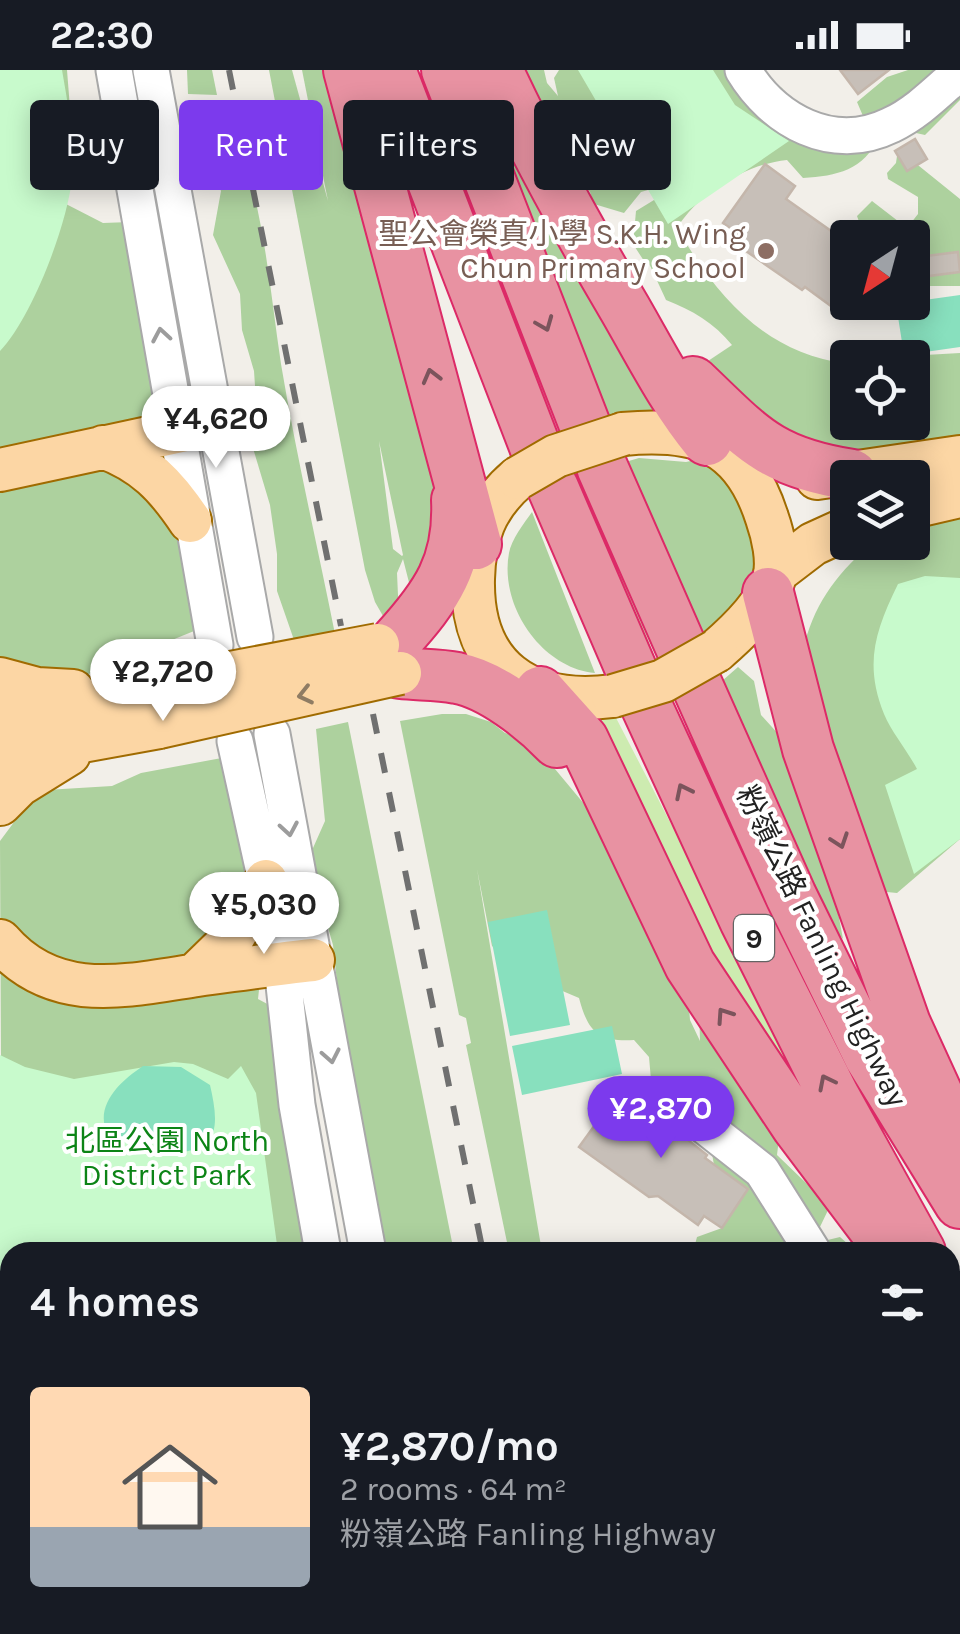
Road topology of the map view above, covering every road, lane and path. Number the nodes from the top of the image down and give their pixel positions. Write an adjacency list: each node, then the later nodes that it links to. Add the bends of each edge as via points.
1 (114, 70): 10 (street, one-way to 1)
2 (150, 70): 10 (street)
3 (348, 70): 17 (highway, one-way to 3)
4 (390, 70): 19 (highway, 粉嶺公路 Fanling Highway / 9)
5 (447, 70): 11 (highway, 粉嶺公路 Fanling Highway / 9, one-way to 11)
6 (496, 70): 9 (highway)
7 (743, 70): 8 (street, via 788,120 848,135 892,125)
8 (960, 72)
9 (632, 322): 13 (highway, via 688,416); 18 (highway, via 770,451)
10 (198, 427): 12 (main road); 23 (street); 27 (street)
11 (604, 443): 13 (main road, via 668,432); 19 (main road, bridge, via 567,451); 30 (highway, 粉嶺公路 Fanling Highway / 9)
12 (104, 447): 16 (main road); 23 (main road, via 140,463 169,488)
13 (722, 450): 20 (main road, via 805,479); 26 (main road, via 754,483 764,508 772,534)
14 (960, 457): 15 (main road)
15 (930, 462)
16 (0, 470)
17 (456, 470): 25 (highway); 29 (highway, via 458,528 449,566)
18 (830, 471)
19 (536, 472): 25 (main road, via 491,506); 33 (highway, 粉嶺公路 Fanling Highway / 9)
20 (830, 477)
21 (960, 496): 22 (main road)
22 (930, 503)
23 (190, 520): 28 (street)
24 (830, 536): 26 (main road)
25 (475, 556): 29 (main road, via 449,610); 32 (main road, via 475,622 489,654)
26 (772, 583): 30 (main road, via 744,625); 47 (highway, one-way to 47, via 805,739 827,806 905,1024)
27 (255, 637)
28 (215, 645)
29 (398, 658): 32 (main road); 34 (main road, bridge); 37 (main road, one-way to 37, bridge); 41 (highway, via 460,678 538,721)
30 (699, 664): 33 (main road, bridge); 48 (highway, 粉嶺公路 Fanling Highway / 9, via 791,896 870,1057)
31 (0, 680): 34 (main road)
32 (524, 683): 33 (main road, via 576,699); 41 (highway, via 583,740)
33 (630, 692): 53 (highway, 粉嶺公路 Fanling Highway / 9, one-way to 33)
34 (129, 694): 35 (main road)
35 (0, 720)
36 (272, 734): 44 (street, one-way to 44)
37 (91, 741): 39 (main road); 40 (main road, via 34,774)
38 (235, 741): 42 (street)
39 (0, 756)
40 (0, 804)
41 (621, 826): 52 (highway, one-way to 41, via 690,965)
42 (266, 881): 44 (street); 45 (main road, via 232,940)
43 (0, 941): 45 (main road, via 26,966 74,985)
44 (297, 962): 45 (main road); 49 (street, via 291,1024 296,1105); 50 (street, one-way to 50)
45 (195, 975)
46 (673, 1101): 51 (street, via 762,1172)
47 (960, 1144)
48 (960, 1203)
49 (321, 1242)
50 (366, 1242)
51 (808, 1242)
52 (884, 1242)
53 (914, 1242)

